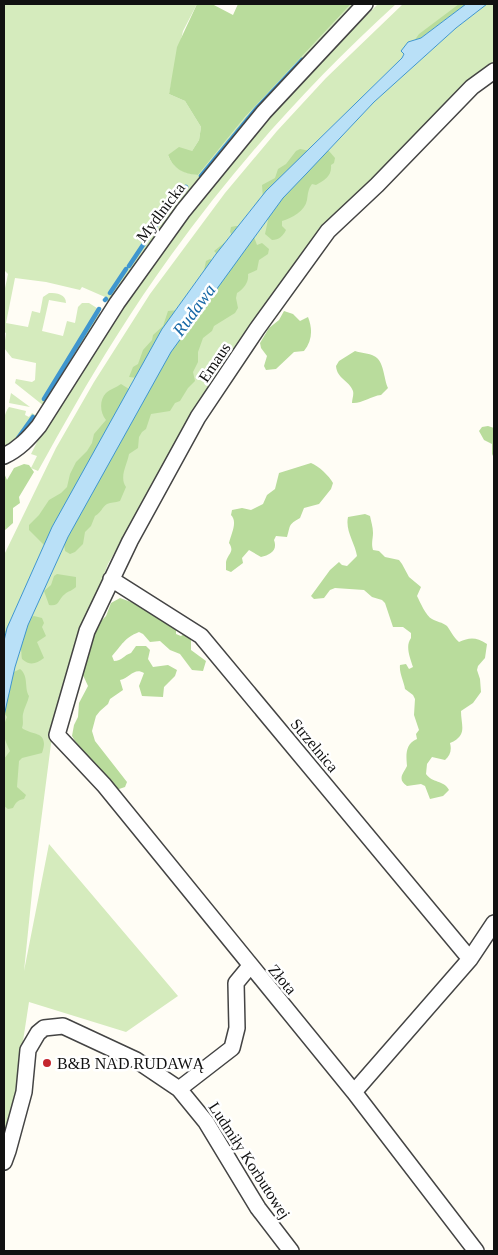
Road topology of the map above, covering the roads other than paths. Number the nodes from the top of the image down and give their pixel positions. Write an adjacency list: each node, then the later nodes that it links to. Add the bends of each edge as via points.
1 (365, 4): 3 (street, Mydlnicka, via 264,112 206,182 117,303 39,426 18,448)
2 (494, 71): 4 (street, Emaus, via 472,87 323,238 198,417)
3 (4, 456)
4 (111, 579): 5 (street, Emaus, via 87,631); 7 (street, Strzelnica, via 201,636)
5 (57, 735): 8 (street, Złota, via 104,785)
6 (494, 923): 7 (street)
7 (470, 959): 10 (street)
8 (250, 966): 9 (street, via 236,983 237,1028 232,1048); 10 (street, Złota)
9 (179, 1089): 11 (street, Ludmiły Korbutowej, via 136,1060 89,1037 63,1026 44,1028 28,1050 24,1092); 12 (street, Ludmiły Korbutowej, via 206,1122 258,1208)
10 (354, 1092): 13 (street, Złota)
11 (4, 1162)
12 (291, 1251)
13 (476, 1251)

